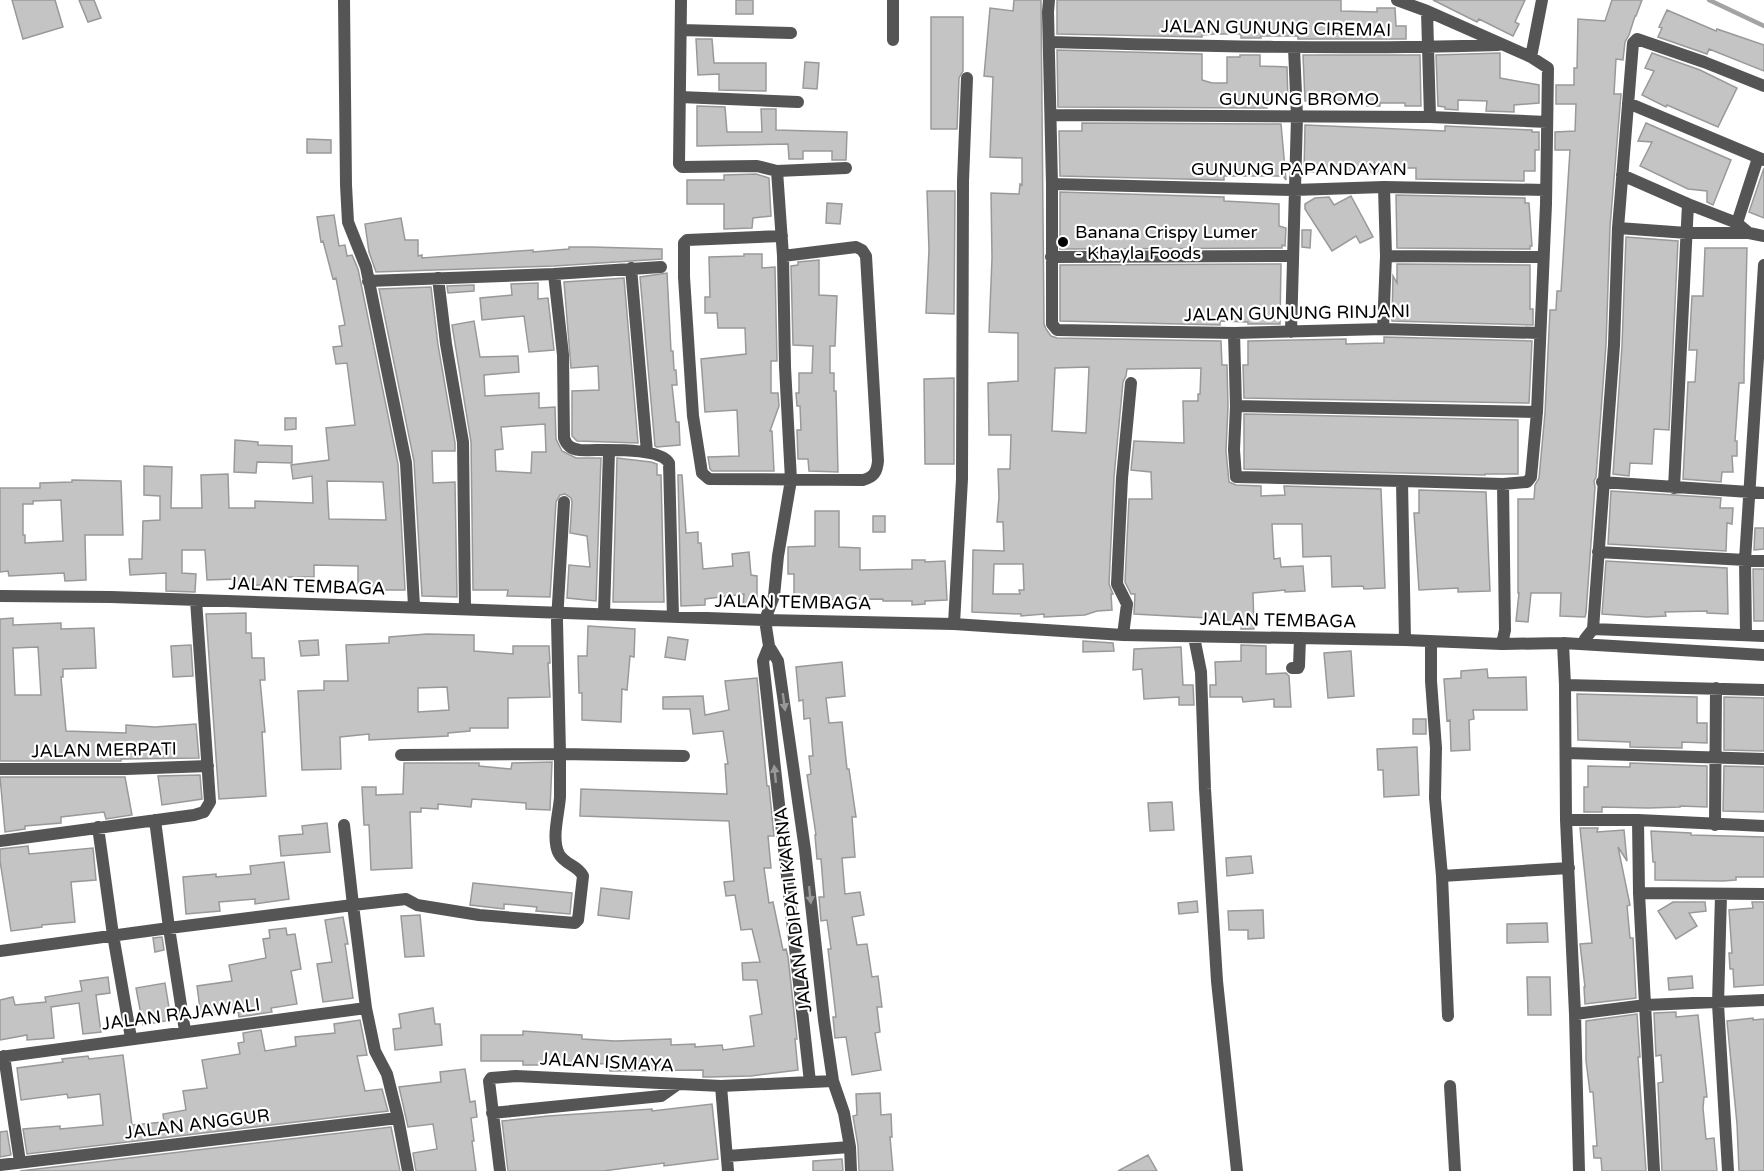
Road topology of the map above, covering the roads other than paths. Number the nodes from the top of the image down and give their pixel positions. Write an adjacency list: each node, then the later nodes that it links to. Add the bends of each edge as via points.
1 (344, 0): 50 (street, via 348,222)
2 (681, 0): 8 (street)
3 (893, 0): 10 (street)
4 (1049, 0): 11 (street)
5 (1397, 0): 7 (street)
6 (1542, 0): 15 (street)
7 (1427, 11): 12 (street); 14 (street)
8 (681, 30): 9 (street); 18 (street)
9 (791, 33)
10 (893, 40)
11 (1050, 42): 13 (street, JALAN GUNUNG CIREMAI); 21 (street)
12 (1502, 45): 14 (street, JALAN GUNUNG CIREMAI); 15 (street)
13 (1294, 48): 14 (street, JALAN GUNUNG CIREMAI); 22 (street)
14 (1427, 48): 23 (street)
15 (1531, 57): 24 (street, via 1548,68)
16 (967, 78): 79 (street, via 962,479)
17 (1764, 86): 20 (street, via 1637,39 1633,43)
18 (680, 98): 19 (street); 27 (street, via 680,166 757,166)
19 (798, 102)
20 (1628, 103): 25 (street); 28 (street)
21 (1051, 115): 22 (street, GUNUNG BROMO); 29 (street)
22 (1297, 117): 23 (street, GUNUNG BROMO); 32 (street)
23 (1430, 117): 24 (street, GUNUNG BROMO)
24 (1547, 122): 31 (street)
25 (1761, 159): 34 (street)
26 (846, 168): 27 (street)
27 (777, 171): 38 (street)
28 (1622, 175): 33 (street); 35 (street)
29 (1052, 184): 32 (street, GUNUNG PAPANDAYAN); 43 (street)
30 (1384, 187): 31 (street, GUNUNG PAPANDAYAN); 32 (street, GUNUNG PAPANDAYAN); 42 (street)
31 (1546, 189): 44 (street)
32 (1294, 190): 41 (street)
33 (1688, 204): 34 (street); 36 (street)
34 (1737, 223): 37 (street)
35 (1618, 228): 36 (street); 63 (street, via 1616,310)
36 (1687, 233): 37 (street); 65 (street)
37 (1749, 233): 39 (street)
38 (782, 236): 40 (street); 61 (street, via 687,240 683,248 684,277 693,416 702,473 709,479)
39 (1764, 236)
40 (783, 256): 61 (street); 61 (street, via 856,247 866,256 878,461 877,471 863,480)
41 (1292, 256): 43 (street); 53 (street)
42 (1386, 256): 44 (street); 52 (street)
43 (1051, 257): 54 (street, JALAN GUNUNG RINJANI, via 1052,324 1057,330)
44 (1543, 257): 55 (street)
45 (1764, 265): 51 (street)
46 (661, 267): 47 (street)
47 (631, 268): 48 (street); 60 (street)
48 (554, 274): 49 (street); 59 (street, via 563,355 564,438 574,450)
49 (438, 278): 50 (street); 75 (street, via 463,442)
50 (368, 281): 74 (street, via 406,463)
51 (1763, 282): 66 (street)
52 (1383, 329): 53 (street, JALAN GUNUNG RINJANI); 55 (street, JALAN GUNUNG RINJANI)
53 (1291, 332): 54 (street, JALAN GUNUNG RINJANI)
54 (1234, 333): 57 (street)
55 (1540, 333): 58 (street)
56 (1131, 383): 82 (street, via 1117,584 1127,604)
57 (1236, 406): 58 (street); 62 (street, via 1234,458 1238,478)
58 (1537, 412): 64 (street, via 1530,479)
59 (609, 451): 60 (street); 76 (street)
60 (647, 452): 78 (street, via 662,456 669,463)
61 (791, 480): 81 (street)
62 (1402, 481): 64 (street); 86 (street)
63 (1602, 482): 65 (street); 69 (street)
64 (1503, 483): 90 (street)
65 (1674, 488): 66 (street)
66 (1750, 492): 67 (street); 70 (street)
67 (1764, 493)
68 (564, 502): 77 (street)
69 (1598, 552): 70 (street); 80 (street)
70 (1745, 560): 71 (street); 83 (street)
71 (1764, 561)
72 (0, 596): 73 (street, JALAN TEMBAGA)
73 (196, 600): 74 (street, JALAN TEMBAGA); 103 (street)
74 (414, 606): 75 (street, JALAN TEMBAGA)
75 (465, 608): 77 (street, JALAN TEMBAGA)
76 (604, 613): 77 (street, JALAN TEMBAGA); 78 (street, JALAN TEMBAGA)
77 (557, 617): 98 (street)
78 (673, 617): 81 (street, JALAN TEMBAGA)
79 (954, 624): 81 (street, JALAN TEMBAGA); 82 (street, JALAN TEMBAGA)
80 (1593, 629): 83 (street); 89 (street)
81 (767, 635): 113 (street, JALAN ADIPATI KARNA, one-way to 113, via 778,661); 114 (street, JALAN ADIPATI KARNA, one-way to 81, via 763,661)
82 (1123, 635): 85 (street, JALAN TEMBAGA)
83 (1746, 635): 84 (street)
84 (1764, 636)
85 (1194, 637): 91 (street, JALAN TEMBAGA); 150 (street, via 1201,672 1216,958)
86 (1405, 640): 87 (street, JALAN TEMBAGA); 91 (street, JALAN TEMBAGA)
87 (1431, 642): 90 (street, JALAN TEMBAGA); 116 (street, via 1435,798)
88 (1563, 643): 89 (street, JALAN TEMBAGA); 90 (street, JALAN TEMBAGA); 94 (street)
89 (1585, 644): 92 (street, JALAN TEMBAGA)
90 (1502, 645)
91 (1300, 646): 93 (street, via 1299,667)
92 (1764, 655)
93 (1292, 668)
94 (1565, 680): 95 (street); 97 (street)
95 (1716, 688): 96 (street); 101 (street)
96 (1764, 690)
97 (1566, 753): 101 (street); 106 (street)
98 (560, 754): 99 (street); 100 (street); 120 (street, via 556,842 564,861 583,876 578,920 479,915 417,906 406,898)
99 (401, 755)
100 (684, 756)
101 (1716, 758): 102 (street); 109 (street)
102 (1764, 759)
103 (208, 766): 104 (street, JALAN MERPATI); 105 (street, via 210,802 204,812)
104 (0, 770)
105 (155, 820): 111 (street); 121 (street)
106 (1566, 820): 107 (street); 115 (street)
107 (1638, 820): 109 (street); 117 (street)
108 (344, 825): 120 (street)
109 (1715, 825): 110 (street)
110 (1764, 826)
111 (98, 827): 112 (street); 122 (street)
112 (0, 841)
113 (805, 850): 114 (street); 130 (street, JALAN ADIPATI KARNA, one-way to 130)
114 (783, 852): 131 (street, JALAN ADIPATI KARNA)
115 (1569, 868): 116 (street); 128 (street)
116 (1442, 876): 129 (street)
117 (1639, 893): 119 (street); 126 (street)
118 (1764, 894): 119 (street)
119 (1721, 895): 125 (street)
120 (353, 905): 121 (street); 127 (street)
121 (169, 928): 122 (street); 132 (street)
122 (113, 935): 123 (street); 133 (street)
123 (0, 951)
124 (1764, 1000): 125 (street)
125 (1718, 1004): 126 (street); 154 (street)
126 (1646, 1005): 128 (street); 153 (street)
127 (366, 1008): 132 (street, JALAN RAJAWALI); 141 (street, via 375,1051 387,1074)
128 (1575, 1014): 152 (street)
129 (1448, 1016)
130 (824, 1020): 131 (street); 135 (street, JALAN ADIPATI KARNA)
131 (804, 1022): 136 (street, JALAN ADIPATI KARNA)
132 (185, 1031): 133 (street, JALAN RAJAWALI)
133 (131, 1038): 134 (street, JALAN RAJAWALI)
134 (2, 1056): 144 (street)
135 (833, 1081): 136 (street, JALAN ISMAYA); 142 (street, JALAN ADIPATI KARNA)
136 (810, 1082): 138 (street, JALAN ISMAYA)
137 (678, 1084): 138 (street, JALAN ISMAYA); 140 (street, via 661,1096); 140 (street, JALAN ISMAYA, via 491,1078)
138 (721, 1086): 143 (street)
139 (1450, 1086): 151 (street)
140 (492, 1113): 147 (street)
141 (398, 1118): 144 (street, JALAN ANGGUR); 146 (street)
142 (850, 1147): 143 (street); 149 (street, JALAN ADIPATI KARNA)
143 (728, 1156): 148 (street)
144 (20, 1162): 145 (street, JALAN ANGGUR)
145 (0, 1166)
146 (408, 1171)
147 (500, 1171)
148 (728, 1171)
149 (851, 1171)
150 (1237, 1171)
151 (1455, 1171)
152 (1579, 1171)
153 (1654, 1171)
154 (1728, 1171)

